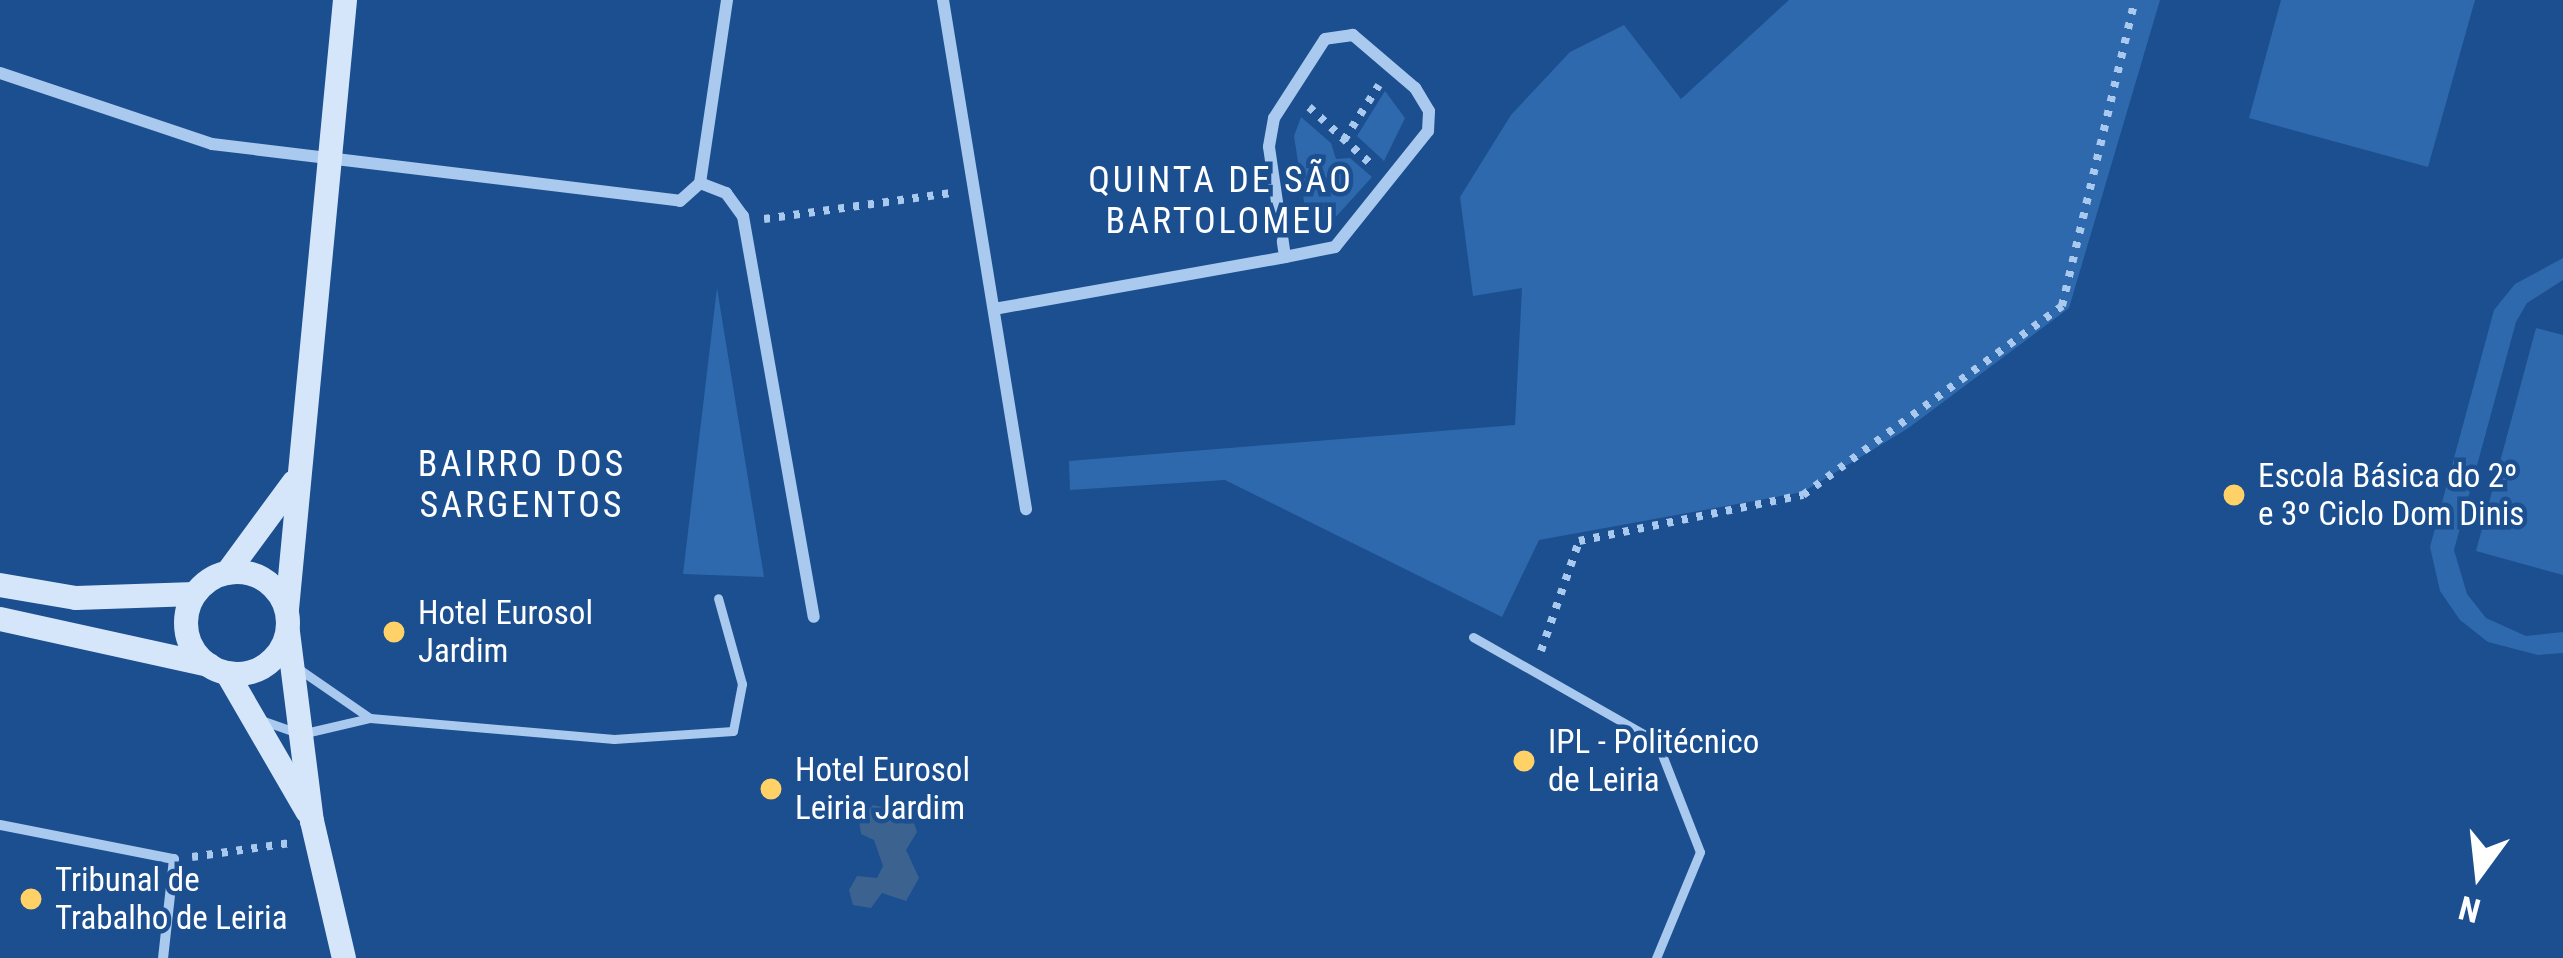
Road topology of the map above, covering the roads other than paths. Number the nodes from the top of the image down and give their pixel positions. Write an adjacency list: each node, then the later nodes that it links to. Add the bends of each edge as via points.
1 (346, 0): 5 (main road)
2 (727, 0): 6 (street)
3 (943, 0): 8 (street)
4 (0, 73): 5 (street, via 152,130)
5 (328, 160): 6 (street, via 680,201); 9 (main road)
6 (700, 183): 15 (street, via 726,193 744,221)
7 (1285, 257): 7 (street, via 1269,147 1291,91 1335,34 1353,35 1429,111 1422,148 1335,247); 8 (street)
8 (994, 309): 10 (street)
9 (294, 481): 11 (main road); 17 (main road)
10 (1026, 509)
11 (227, 573): 13 (main road); 17 (main road, via 258,575)
12 (0, 585): 13 (main road, via 76,598)
13 (195, 594): 20 (main road, via 189,640)
14 (718, 598): 22 (lane, via 742,684 733,731 614,739)
15 (814, 617)
16 (0, 620): 20 (main road)
17 (287, 621): 19 (main road); 20 (main road, via 273,660)
18 (1474, 637): 28 (lane, via 1645,734 1674,776 1700,852)
19 (292, 665): 22 (lane); 23 (main road)
20 (218, 669): 21 (main road)
21 (253, 717): 23 (lane); 24 (main road)
22 (370, 718): 23 (lane)
23 (301, 734): 24 (main road)
24 (312, 821): 27 (main road)
25 (0, 825): 26 (street, via 174,859)
26 (163, 958)
27 (344, 958)
28 (1656, 958)

